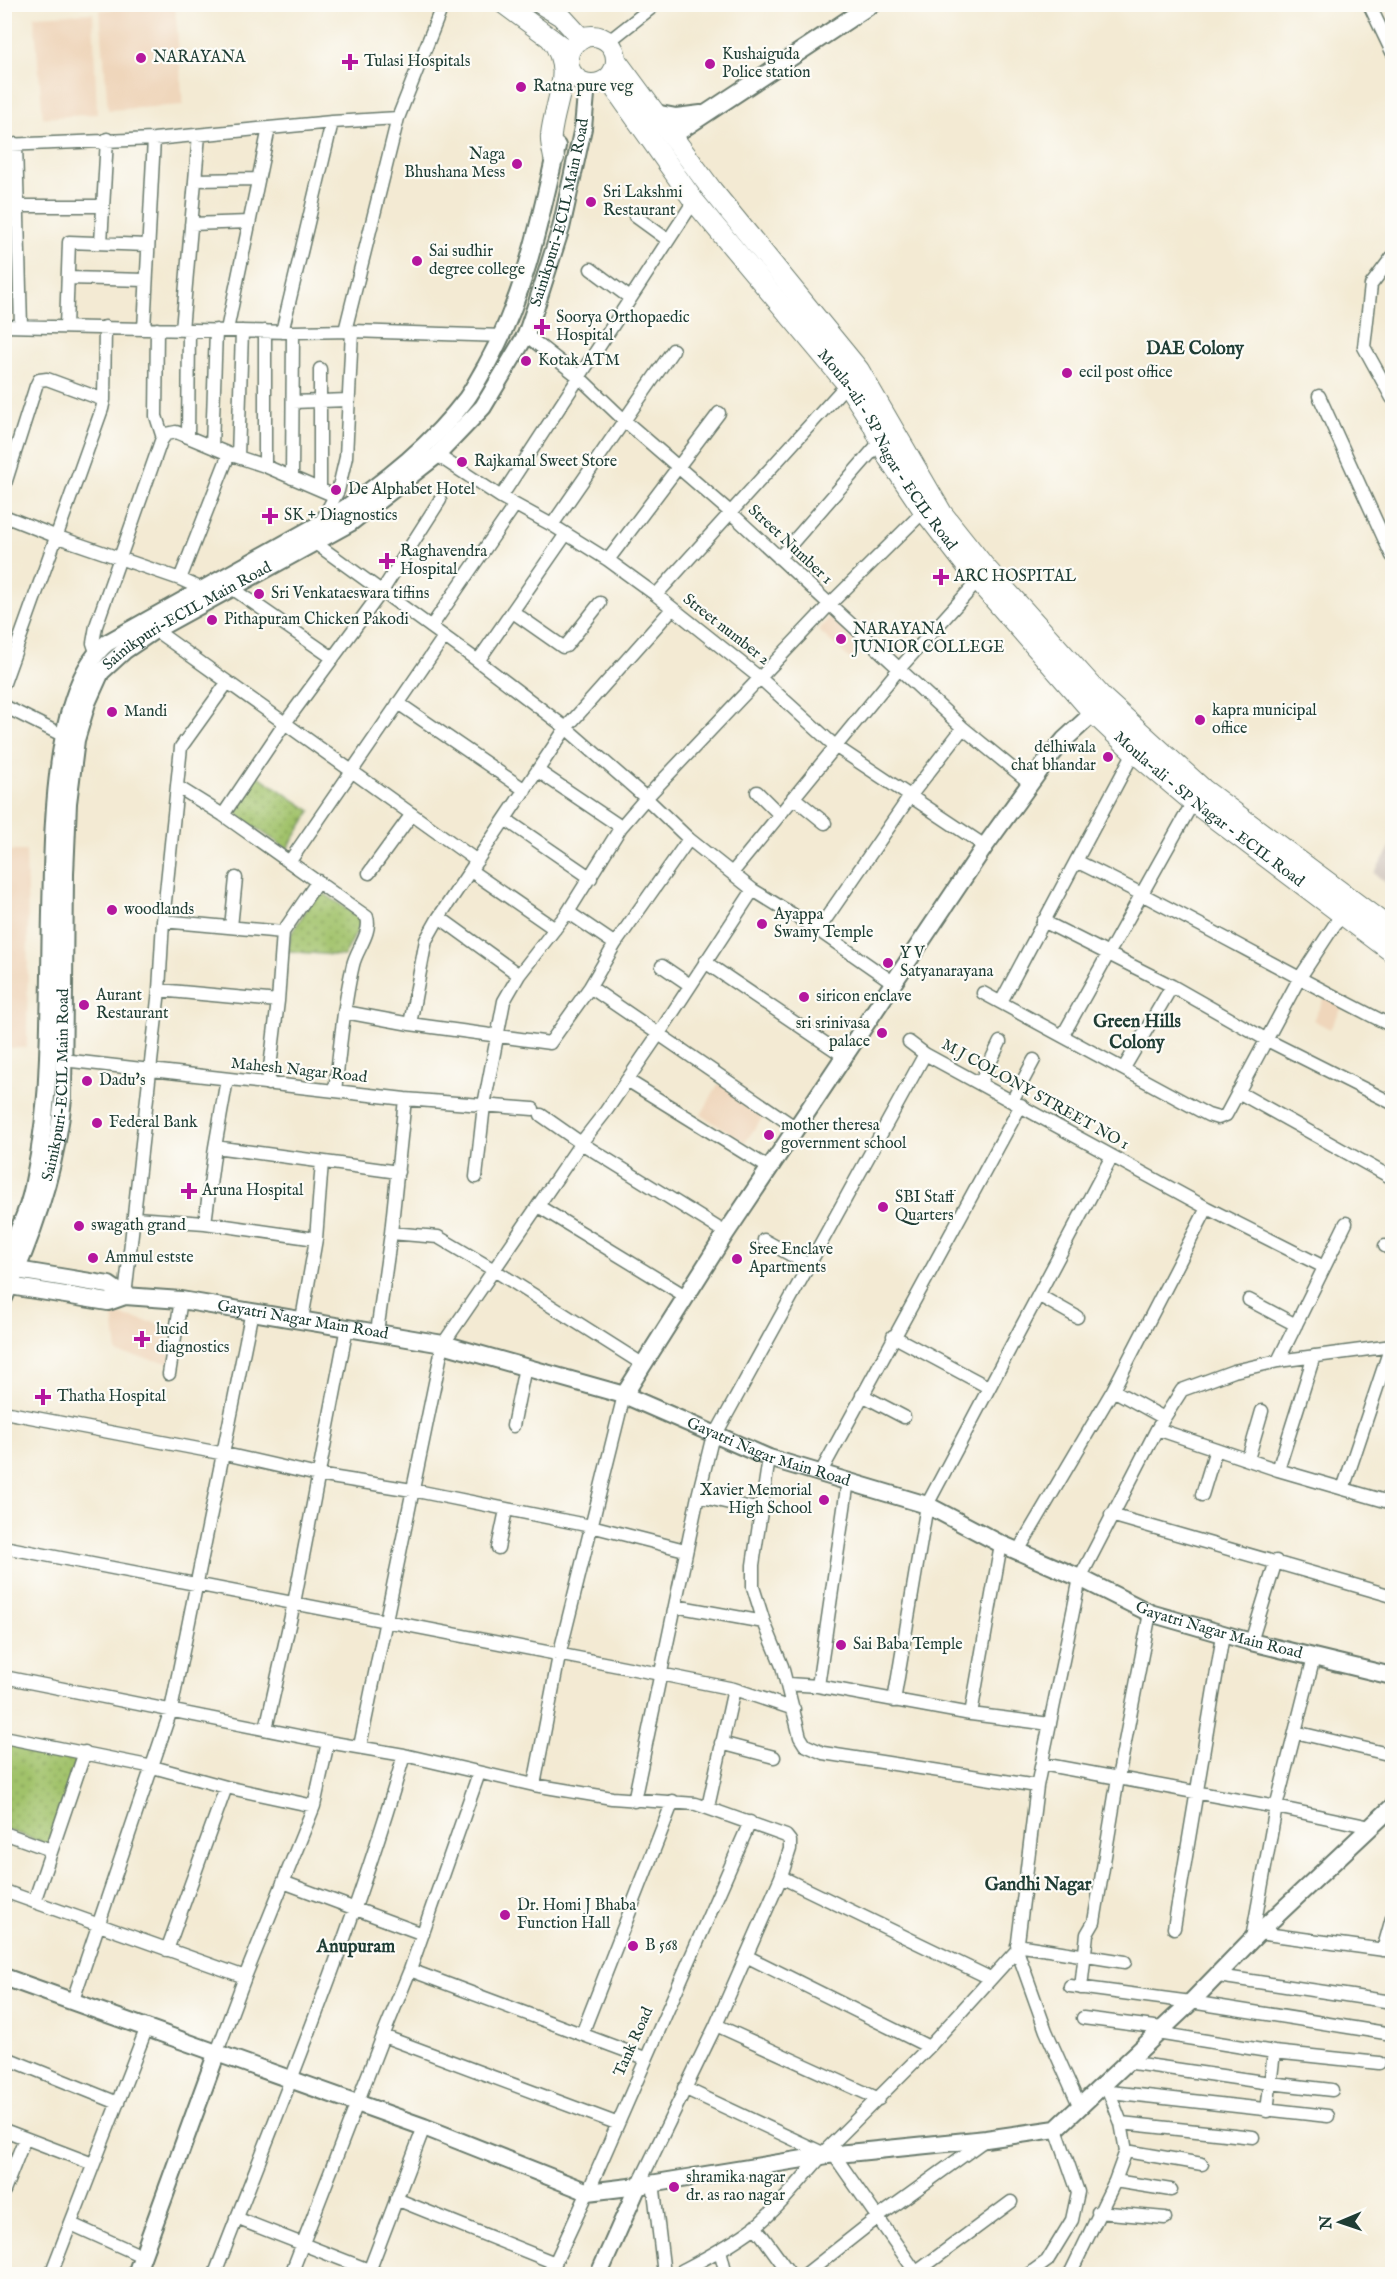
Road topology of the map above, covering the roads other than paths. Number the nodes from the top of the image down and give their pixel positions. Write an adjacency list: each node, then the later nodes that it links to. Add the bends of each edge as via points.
1 (443, 4): 16 (street)
2 (504, 4): 7 (main road)
3 (541, 4): 9 (main road, via 561,16)
4 (656, 4): 8 (street)
5 (872, 4): 15 (street)
6 (1369, 4): 10 (street)
7 (551, 39): 9 (main road); 24 (main road, via 564,66 550,137)
8 (608, 42): 9 (main road, via 595,37); 11 (main road)
9 (576, 46): 12 (main road, via 570,67)
10 (1392, 52)
11 (616, 60): 13 (main road); 14 (main road, Moula-ali - SP Nagar - ECIL Road)
12 (580, 79): 13 (main road, via 594,84); 24 (street, Sainikpuri-ECIL Main Road); 53 (street, Sainikpuri-ECIL Main Road, via 583,128 561,228)
13 (608, 79): 27 (main road, Moula-ali - SP Nagar - ECIL Road)
14 (655, 113): 15 (street, via 676,117); 20 (main road, Moula-ali - SP Nagar - ECIL Road)
15 (706, 114): 20 (street)
16 (398, 118): 17 (street); 51 (street)
17 (332, 122): 18 (street); 52 (street)
18 (269, 128): 19 (street); 25 (street)
19 (199, 135): 22 (street); 26 (street)
20 (672, 136): 115 (main road, Moula-ali - SP Nagar - ECIL Road, via 764,256 859,370 942,513)
21 (107, 139): 22 (street); 23 (street); 29 (street)
22 (154, 139): 35 (street)
23 (10, 144): 28 (street)
24 (554, 158): 54 (street, Sainikpuri-ECIL Main Road, via 536,241)
25 (258, 179): 26 (street); 31 (street)
26 (195, 180): 32 (street)
27 (694, 201): 33 (street); 58 (main road, Moula-ali - SP Nagar - ECIL Road)
28 (18, 206): 29 (street); 42 (street)
29 (103, 206): 34 (street)
30 (635, 216): 33 (street)
31 (249, 222): 32 (street); 48 (street)
32 (191, 224): 47 (street)
33 (668, 240): 40 (street)
34 (101, 243): 35 (street); 38 (street, via 69,242)
35 (147, 245): 39 (street)
36 (1392, 257): 60 (street, via 1371,285 1364,347)
37 (591, 269): 40 (street)
38 (68, 278): 39 (street); 43 (street)
39 (146, 280): 45 (street)
40 (630, 298): 57 (street)
41 (4, 326): 42 (street)
42 (21, 326): 43 (street)
43 (66, 327): 44 (street)
44 (105, 327): 45 (street); 61 (street)
45 (144, 328): 46 (street)
46 (157, 329): 47 (street); 68 (street, via 156,416)
47 (185, 330): 48 (street); 67 (street)
48 (221, 330): 49 (street); 70 (street)
49 (242, 331): 50 (street); 71 (street)
50 (265, 331): 52 (street); 73 (street)
51 (348, 331): 52 (street); 54 (street); 62 (street)
52 (288, 332): 64 (street)
53 (526, 335): 57 (street, Street Number 1); 72 (street, Sainikpuri-ECIL Main Road, via 483,407)
54 (503, 336): 85 (street, Sainikpuri-ECIL Main Road, via 468,397 425,445 358,501)
55 (673, 350): 66 (street)
56 (320, 369): 63 (street)
57 (578, 376): 66 (street, Street Number 1); 79 (street)
58 (847, 384): 69 (main road, Moula-ali - SP Nagar - ECIL Road); 83 (street)
59 (1318, 396): 90 (street)
60 (1392, 398)
61 (104, 400): 76 (street, via 46,379 39,380); 88 (street)
62 (348, 400): 63 (street); 78 (street, via 346,457)
63 (320, 401): 64 (street); 77 (street)
64 (293, 402): 75 (street)
65 (719, 413): 74 (street)
66 (625, 421): 74 (street, Street Number 1); 86 (street)
67 (188, 437): 68 (street, via 171,432); 70 (street)
68 (163, 438): 92 (street)
69 (881, 441): 82 (main road, Moula-ali - SP Nagar - ECIL Road); 91 (street)
70 (212, 447): 71 (street)
71 (233, 455): 73 (street); 94 (street)
72 (437, 455): 79 (street, Street number 2); 89 (street, Sainikpuri-ECIL Main Road, via 350,523)
73 (265, 466): 75 (street)
74 (678, 466): 83 (street, Street Number 1); 93 (street)
75 (292, 478): 77 (street)
76 (4, 487)
77 (320, 489): 78 (street)
78 (335, 496): 85 (street)
79 (501, 497): 81 (street, Street number 2)
80 (440, 500): 97 (street)
81 (514, 505): 86 (street, Street number 2); 103 (street)
82 (924, 511): 95 (main road, Moula-ali - SP Nagar - ECIL Road); 100 (street)
83 (730, 512): 91 (street, Street Number 1); 98 (street)
84 (4, 516): 88 (street)
85 (319, 525): 96 (street, Sainikpuri-ECIL Main Road)
86 (552, 525): 87 (street, Street number 2)
87 (566, 534): 93 (street, Street number 2); 102 (street)
88 (55, 536): 92 (street); 112 (street)
89 (315, 543): 96 (street, Sainikpuri-ECIL Main Road); 97 (street)
90 (1392, 556)
91 (778, 558): 100 (street, Street Number 1)
92 (121, 559): 94 (street); 106 (street, via 93,634)
93 (608, 560): 98 (street, Street number 2)
94 (180, 579): 96 (street)
95 (978, 581): 109 (street); 115 (main road, Moula-ali - SP Nagar - ECIL Road)
96 (218, 591): 104 (street, Sainikpuri-ECIL Main Road); 106 (street, Sainikpuri-ECIL Main Road, via 145,620); 107 (street)
97 (382, 591): 103 (street); 107 (street)
98 (656, 595): 101 (street, Street number 2)
99 (600, 603): 102 (street, via 563,647)
100 (829, 605): 109 (street, Street Number 1); 110 (street)
101 (672, 609): 110 (street, Street number 2); 117 (street)
102 (513, 612): 108 (street)
103 (431, 627): 105 (street)
104 (155, 630): 111 (street); 186 (street, Sainikpuri-ECIL Main Road, via 101,672 76,740 65,874)
105 (444, 637): 108 (street); 113 (street)
106 (96, 652): 119 (street, Sainikpuri-ECIL Main Road, via 80,684)
107 (333, 658): 116 (street)
108 (478, 661): 117 (street)
109 (899, 669): 118 (street, Street Number 1); 120 (street)
110 (760, 678): 120 (street, Street number 2); 130 (street)
111 (227, 682): 116 (street); 125 (street, via 181,747)
112 (4, 683)
113 (398, 702): 122 (street); 126 (street)
114 (4, 706): 119 (street)
115 (1100, 707): 121 (main road, Moula-ali - SP Nagar - ECIL Road); 124 (street, via 1064,740); 158 (main road, Moula-ali - SP Nagar - ECIL Road)
116 (285, 723): 122 (street); 134 (street)
117 (566, 728): 123 (street); 130 (street)
118 (963, 728): 124 (street, Street Number 1); 128 (street)
119 (64, 736): 218 (street, Sainikpuri-ECIL Main Road, via 54,810 44,1113 33,1188)
120 (835, 746): 128 (street, Street number 2); 129 (street)
121 (1134, 752): 131 (main road, Moula-ali - SP Nagar - ECIL Road); 141 (street)
122 (352, 771): 132 (street); 140 (street)
123 (538, 771): 126 (street); 137 (street)
124 (1029, 782): 139 (street)
125 (178, 787): 134 (street); 153 (street)
126 (525, 790): 135 (street)
127 (757, 792): 133 (street)
128 (911, 795): 139 (street, Street number 2); 157 (street)
129 (793, 797): 133 (street); 136 (street)
130 (646, 798): 137 (street); 138 (street)
131 (1193, 802): 149 (street); 151 (main road, Moula-ali - SP Nagar - ECIL Road)
132 (412, 814): 142 (street); 143 (street)
133 (779, 814): 144 (street)
134 (223, 815): 140 (street)
135 (505, 819): 142 (street); 146 (street)
136 (825, 823)
137 (621, 827): 146 (street)
138 (689, 839): 144 (street); 160 (street)
139 (985, 846): 167 (street)
140 (290, 861): 147 (street)
141 (1076, 861): 149 (street); 154 (street)
142 (474, 866): 152 (street); 156 (street)
143 (369, 873)
144 (732, 873): 148 (street)
145 (236, 878): 155 (street)
146 (591, 878): 150 (street)
147 (318, 881): 159 (street); 175 (street, via 369,923 353,963)
148 (753, 890): 157 (street); 163 (street)
149 (1142, 893): 162 (street); 166 (street)
150 (568, 912): 156 (street); 160 (street)
151 (1341, 915): 161 (main road, Moula-ali - SP Nagar - ECIL Road); 166 (street)
152 (439, 917): 165 (street); 176 (street, via 426,940)
153 (164, 921): 155 (street); 171 (street)
154 (1043, 921): 162 (street); 174 (street)
155 (231, 927): 159 (street)
156 (555, 930): 165 (street)
157 (818, 930): 167 (street)
158 (1392, 930)
159 (282, 932): 173 (street)
160 (615, 944): 170 (street)
161 (1392, 952)
162 (1110, 953): 169 (street); 180 (street)
163 (705, 962): 168 (street); 185 (street)
164 (662, 966): 168 (street)
165 (519, 975): 178 (street, via 504,1001)
166 (1299, 979): 177 (street); 181 (street)
167 (894, 983): 185 (street)
168 (690, 985): 179 (street)
169 (1172, 986): 181 (street); 188 (street)
170 (590, 987): 178 (street, via 553,1040 546,1044); 179 (street)
171 (159, 990): 173 (street); 189 (street)
172 (983, 993): 174 (street)
173 (278, 1001): 193 (street)
174 (1001, 1002): 180 (street)
175 (345, 1012): 176 (street); 194 (street)
176 (410, 1024): 178 (street)
177 (1392, 1026)
178 (497, 1035): 199 (street)
179 (658, 1035): 191 (street); 200 (street)
180 (1063, 1035): 188 (street)
181 (1267, 1040): 195 (street); 198 (street)
182 (909, 1042): 184 (street)
183 (1000, 1042): 192 (street)
184 (925, 1053): 192 (street, M J COLONY STREET NO 1); 219 (street, M J COLONY STREET NO 1)
185 (844, 1056): 200 (street)
186 (63, 1060): 189 (street, Mahesh Nagar Road); 218 (street, Sainikpuri-ECIL Main Road, via 60,1130 51,1174 45,1195)
187 (1034, 1060): 197 (street)
188 (1124, 1068): 195 (street, via 1214,1118 1226,1115)
189 (151, 1070): 190 (street, Mahesh Nagar Road); 211 (street)
190 (227, 1080): 193 (street, Mahesh Nagar Road); 202 (street)
191 (627, 1080): 201 (street); 205 (street)
192 (980, 1083): 197 (street, M J COLONY STREET NO 1)
193 (268, 1084): 194 (street, Mahesh Nagar Road)
194 (334, 1091): 196 (street, Mahesh Nagar Road)
195 (1238, 1092): 208 (street)
196 (405, 1099): 199 (street, Mahesh Nagar Road); 206 (street)
197 (1017, 1103): 203 (street, M J COLONY STREET NO 1); 234 (street)
198 (1392, 1103)
199 (484, 1105): 201 (street, Mahesh Nagar Road, via 537,1112); 207 (street)
200 (796, 1128): 205 (street)
201 (581, 1143): 209 (street); 215 (street, Mahesh Nagar Road)
202 (215, 1147): 204 (street); 212 (street)
203 (1113, 1156): 210 (street, M J COLONY STREET NO 1); 223 (street)
204 (322, 1162): 206 (street); 216 (street)
205 (769, 1168): 215 (street)
206 (398, 1172): 214 (street)
207 (476, 1177)
208 (1392, 1178)
209 (538, 1206): 221 (street); 225 (street)
210 (1207, 1208): 220 (street, M J COLONY STREET NO 1); 243 (street)
211 (135, 1218): 212 (street); 224 (street)
212 (206, 1223): 216 (street)
213 (1346, 1223): 220 (street)
214 (391, 1233): 221 (street, via 438,1237); 233 (street)
215 (726, 1233): 225 (street)
216 (316, 1239): 230 (street)
217 (764, 1240): 219 (street)
218 (8, 1265): 222 (street, Sainikpuri-ECIL Main Road); 224 (street, Gayatri Nagar Main Road, via 109,1285)
219 (809, 1265): 252 (street, M J COLONY STREET NO 1)
220 (1324, 1267): 231 (street)
221 (494, 1270): 235 (street); 239 (street)
222 (6, 1290): 224 (street, Gayatri Nagar Main Road, via 108,1302)
223 (1038, 1295): 229 (street); 242 (street)
224 (125, 1296): 226 (street, Gayatri Nagar Main Road)
225 (687, 1297): 239 (street)
226 (181, 1300): 228 (street, Gayatri Nagar Main Road); 241 (street)
227 (1249, 1300): 231 (street)
228 (252, 1311): 230 (street, Gayatri Nagar Main Road); 254 (street)
229 (1077, 1317)
230 (302, 1319): 232 (street, Gayatri Nagar Main Road)
231 (1296, 1325): 238 (street)
232 (347, 1327): 233 (street, Gayatri Nagar Main Road); 259 (street)
233 (377, 1332): 235 (street, Gayatri Nagar Main Road)
234 (893, 1336): 242 (street); 245 (street)
235 (443, 1344): 240 (street, Gayatri Nagar Main Road); 262 (street)
236 (1392, 1346): 237 (street); 261 (street)
237 (1314, 1356): 238 (street); 257 (street)
238 (1278, 1361): 249 (street, via 1234,1371 1182,1390)
239 (644, 1365): 244 (street)
240 (525, 1367): 244 (street, Gayatri Nagar Main Road); 250 (street)
241 (169, 1374)
242 (988, 1387): 266 (street)
243 (1113, 1390): 249 (street); 275 (street)
244 (624, 1395): 252 (street, Gayatri Nagar Main Road); 270 (street)
245 (862, 1395): 248 (street); 258 (street)
246 (1262, 1411): 256 (street)
247 (4, 1412): 254 (street)
248 (904, 1417)
249 (1164, 1418): 251 (street)
250 (513, 1426)
251 (1157, 1429): 253 (street); 269 (street)
252 (716, 1434): 255 (street, Gayatri Nagar Main Road); 264 (street, M J COLONY STREET NO 1)
253 (1216, 1449): 256 (street); 263 (street)
254 (225, 1454): 259 (street); 278 (street)
255 (769, 1458): 258 (street, Gayatri Nagar Main Road); 268 (street)
256 (1248, 1460): 257 (street)
257 (1278, 1470): 261 (street)
258 (821, 1472): 260 (street, Gayatri Nagar Main Road)
259 (318, 1475): 262 (street); 280 (street)
260 (848, 1481): 266 (street, Gayatri Nagar Main Road); 293 (street)
261 (1343, 1489): 265 (street)
262 (412, 1490): 267 (street); 283 (street)
263 (1202, 1495)
264 (698, 1496): 268 (street); 274 (street, M J COLONY STREET NO 1)
265 (1392, 1503)
266 (927, 1505): 271 (street, Gayatri Nagar Main Road); 295 (street)
267 (506, 1509): 270 (street); 273 (street)
268 (761, 1510): 284 (street, via 752,1576)
269 (1111, 1515): 276 (street); 277 (street)
270 (591, 1526): 274 (street); 287 (street)
271 (1001, 1544): 275 (street, Gayatri Nagar Main Road); 298 (street)
272 (4, 1547): 278 (street)
273 (498, 1548)
274 (686, 1550): 281 (street, M J COLONY STREET NO 1)
275 (1018, 1551): 277 (street, Gayatri Nagar Main Road)
276 (1276, 1561): 279 (street); 286 (street)
277 (1080, 1578): 282 (street, Gayatri Nagar Main Road); 299 (street)
278 (196, 1584): 280 (street); 297 (street)
279 (1392, 1596)
280 (294, 1603): 283 (street); 300 (street)
281 (675, 1606): 284 (street); 289 (street, M J COLONY STREET NO 1)
282 (1150, 1613): 285 (street, Gayatri Nagar Main Road); 313 (street)
283 (386, 1621): 287 (street); 305 (street)
284 (764, 1622): 292 (street)
285 (1223, 1635): 286 (street, Gayatri Nagar Main Road); 317 (street)
286 (1251, 1642): 288 (street, Gayatri Nagar Main Road)
287 (559, 1656): 289 (street); 314 (street)
288 (1314, 1656): 290 (street, Gayatri Nagar Main Road); 301 (street)
289 (660, 1674): 294 (street); 318 (street, M J COLONY STREET NO 1)
290 (1392, 1675)
291 (4, 1677): 297 (street)
292 (788, 1684): 293 (street); 296 (street)
293 (818, 1686): 295 (street)
294 (734, 1689): 296 (street); 304 (street)
295 (894, 1701): 298 (street)
296 (794, 1709): 315 (street, via 805,1745 823,1754)
297 (171, 1710): 300 (street); 311 (street)
298 (971, 1714): 299 (street)
299 (1050, 1724): 310 (street)
300 (266, 1730): 303 (street)
301 (1294, 1732): 308 (street); 322 (street)
302 (4, 1737): 306 (street)
303 (328, 1742): 305 (street); 320 (street)
304 (721, 1743): 309 (street); 321 (street)
305 (360, 1746): 307 (street)
306 (84, 1752): 311 (street); 327 (street)
307 (404, 1755): 312 (street); 332 (street)
308 (1392, 1755)
309 (774, 1757)
310 (1042, 1764): 313 (street); 315 (street)
311 (153, 1767): 316 (street); 334 (street)
312 (479, 1773): 314 (street); 336 (street)
313 (1118, 1778): 317 (street); 341 (street, via 1094,1922 1087,1934)
314 (534, 1785): 318 (street)
315 (1037, 1786): 338 (street)
316 (226, 1787): 320 (street); 339 (street)
317 (1197, 1793): 322 (street); 335 (street)
318 (634, 1801): 319 (street)
319 (673, 1801): 321 (street); 356 (street)
320 (314, 1806): 329 (street)
321 (708, 1807): 324 (street)
322 (1276, 1807): 325 (street); 337 (street)
323 (1392, 1807): 325 (street)
324 (750, 1822): 328 (street, via 781,1832 790,1841); 363 (street, Tank Road)
325 (1371, 1827): 337 (street)
326 (4, 1833): 327 (street)
327 (51, 1851): 331 (street)
328 (781, 1877): 342 (street); 348 (street)
329 (283, 1882): 332 (street); 347 (street)
330 (4, 1891): 331 (street)
331 (34, 1902): 334 (street)
332 (355, 1908): 336 (street); 366 (street)
333 (1392, 1918): 340 (street)
334 (98, 1926): 339 (street); 349 (street)
335 (1174, 1928)
336 (423, 1934): 344 (street)
337 (1255, 1935): 340 (street); 345 (street)
338 (1017, 1947): 341 (street); 348 (street); 374 (street, via 1046,2031)
339 (167, 1950): 347 (street)
340 (1388, 1950)
341 (1084, 1955): 343 (street); 350 (street, via 1075,1987)
342 (746, 1956): 353 (street); 359 (street)
343 (1125, 1962)
344 (410, 1970): 356 (street); 358 (street)
345 (1218, 1976): 350 (street); 351 (street)
346 (4, 1977): 349 (street)
347 (245, 1977): 360 (street)
348 (990, 1978): 359 (street)
349 (73, 2000): 354 (street)
350 (1191, 2002): 355 (street); 357 (street)
351 (1392, 2002)
352 (1083, 2018): 355 (street)
353 (716, 2025): 369 (street); 371 (street)
354 (147, 2027): 360 (street); 372 (street)
355 (1159, 2031): 361 (street); 364 (street)
356 (582, 2034): 363 (street)
357 (1392, 2034)
358 (383, 2036): 373 (street); 377 (street)
359 (929, 2047): 371 (street)
360 (217, 2052): 366 (street); 404 (street)
361 (1274, 2052): 365 (street); 367 (street)
362 (4, 2057): 372 (street)
363 (645, 2058): 377 (street, Tank Road)
364 (1126, 2062): 367 (street); 368 (street)
365 (1379, 2063)
366 (291, 2079): 373 (street); 397 (street)
367 (1270, 2083): 370 (street); 375 (street)
368 (1107, 2087): 374 (street); 375 (street); 378 (street)
369 (684, 2088): 386 (street); 390 (street)
370 (1332, 2090)
371 (879, 2099): 386 (street)
372 (118, 2103): 387 (street)
373 (358, 2103): 379 (street); 402 (street)
374 (1080, 2107): 380 (street)
375 (1267, 2111): 376 (street)
376 (1328, 2116)
377 (616, 2123): 393 (street, Tank Road)
378 (1121, 2123): 382 (street); 385 (street)
379 (424, 2127): 393 (street); 394 (street)
380 (1056, 2129): 384 (street); 419 (street, via 1078,2192 1072,2220 1047,2261)
381 (4, 2130): 383 (street)
382 (1253, 2137)
383 (25, 2138): 387 (street); 392 (street)
384 (986, 2139): 386 (street); 398 (street)
385 (1126, 2151): 388 (street); 389 (street)
386 (826, 2155): 390 (street); 398 (street); 401 (street)
387 (93, 2164): 400 (street)
388 (1202, 2164)
389 (1115, 2181): 391 (street); 396 (street)
390 (645, 2184): 393 (street); 412 (street); 413 (street)
391 (1171, 2190)
392 (4, 2191)
393 (588, 2192): 405 (street, Tank Road)
394 (396, 2199): 405 (street); 406 (street)
395 (1011, 2202): 418 (street)
396 (1098, 2212): 399 (street); 420 (street)
397 (236, 2218): 402 (street); 409 (street)
398 (877, 2218): 417 (street); 418 (street)
399 (1165, 2218)
400 (71, 2224): 404 (street); 407 (street)
401 (755, 2226): 403 (street); 416 (street)
402 (302, 2246): 406 (street); 410 (street)
403 (720, 2250): 414 (street); 415 (street)
404 (142, 2256): 408 (street)
405 (555, 2263): 411 (street, Tank Road)
406 (372, 2273)
407 (51, 2274)
408 (136, 2274)
409 (214, 2274)
410 (291, 2274)
411 (547, 2274)
412 (599, 2274)
413 (664, 2274)
414 (676, 2274)
415 (726, 2274)
416 (790, 2274)
417 (806, 2274)
418 (916, 2274)
419 (1029, 2274)
420 (1070, 2274)

